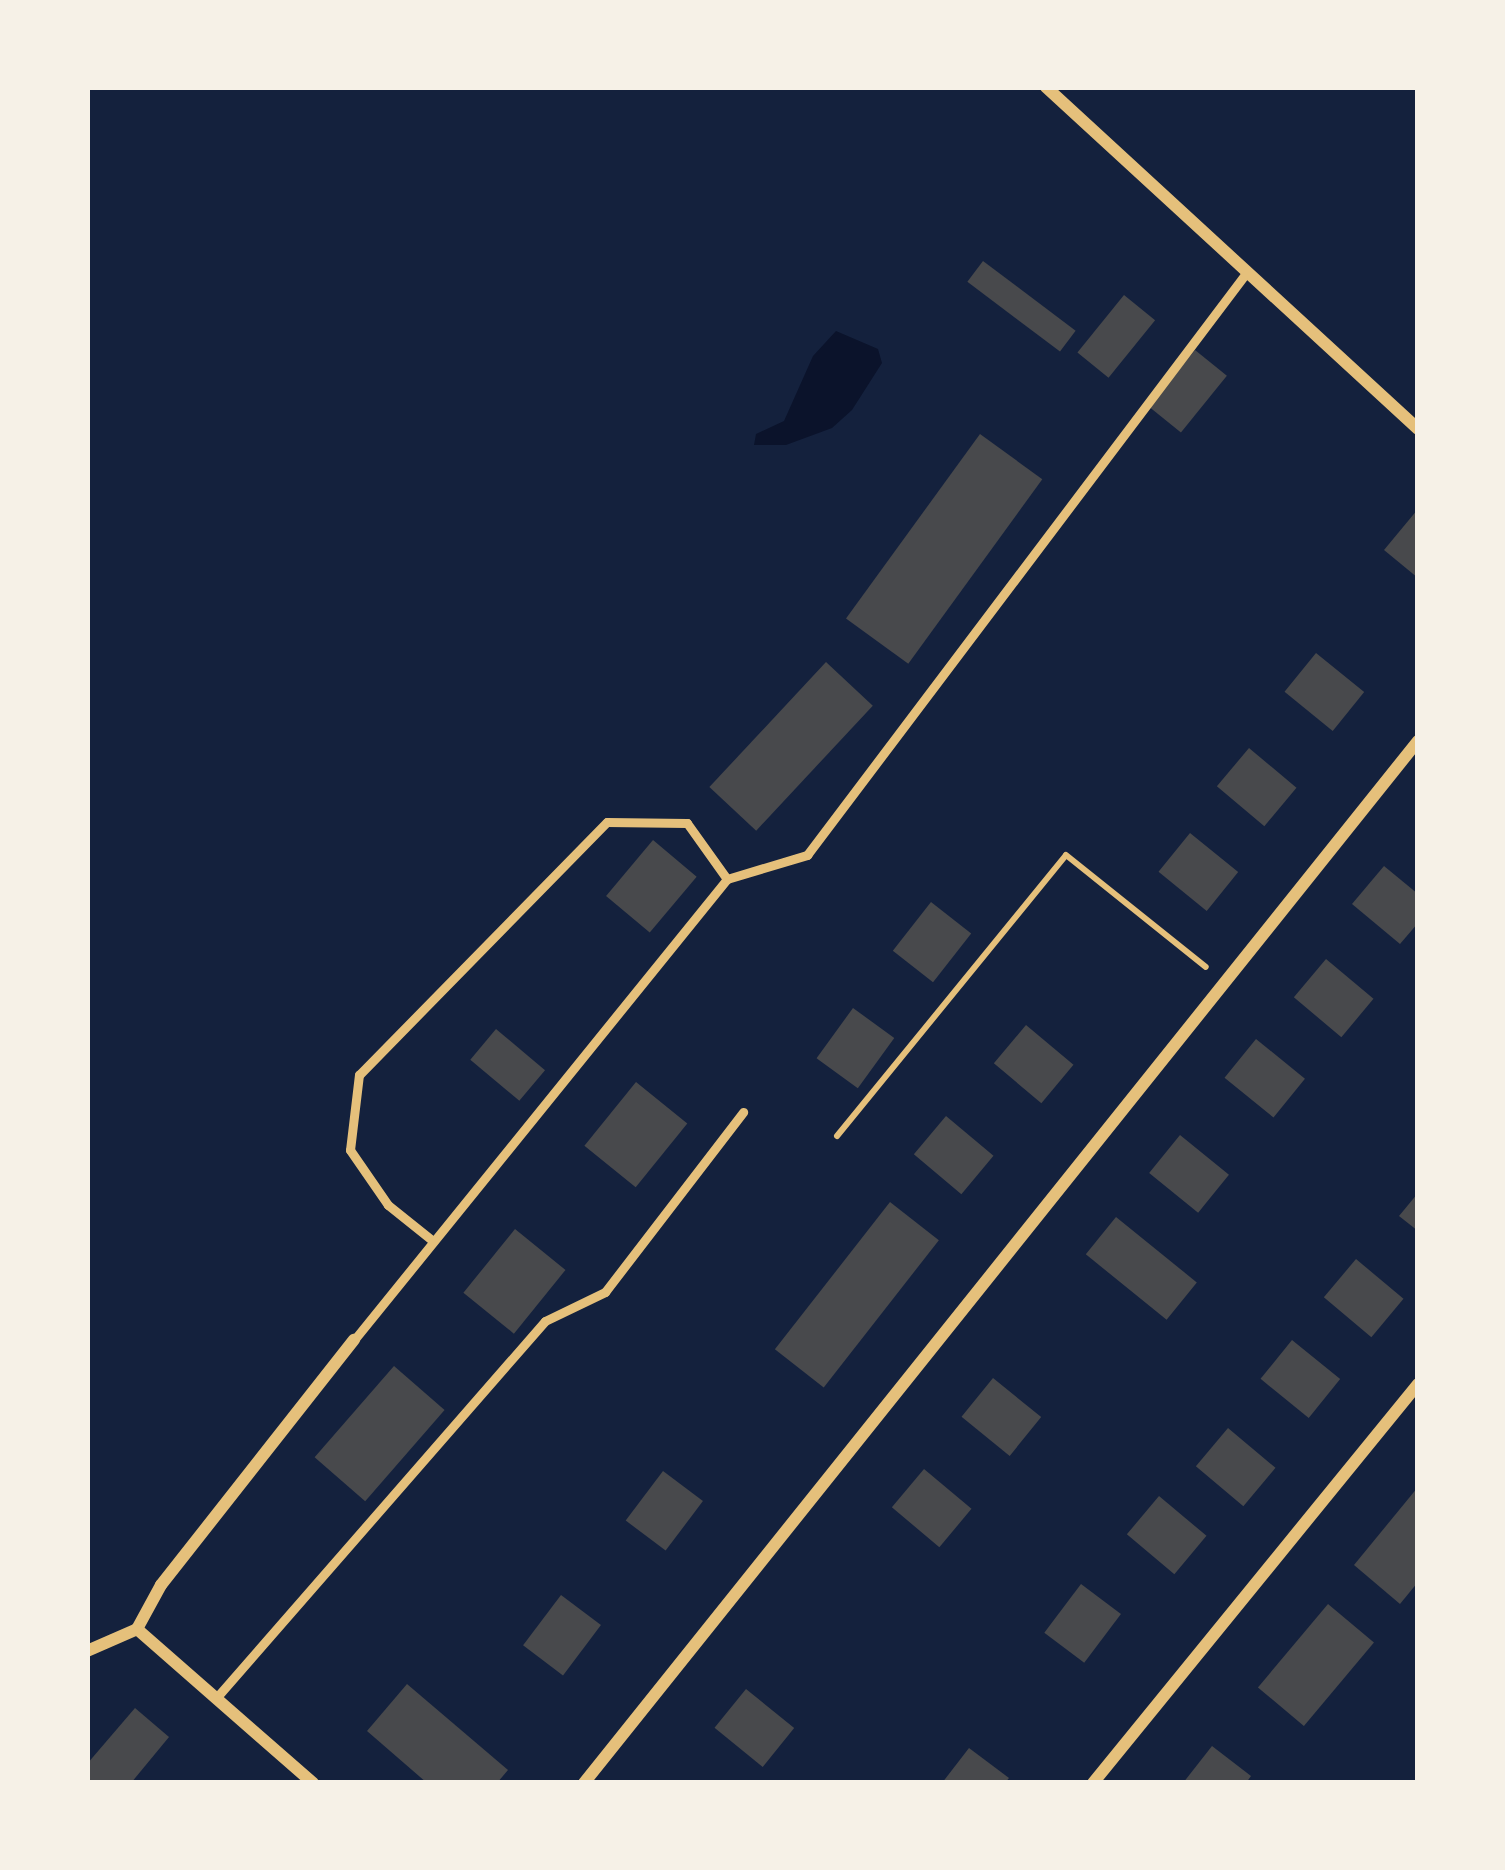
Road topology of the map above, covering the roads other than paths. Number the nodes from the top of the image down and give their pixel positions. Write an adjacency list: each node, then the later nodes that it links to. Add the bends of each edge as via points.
1 (1046, 87): 2 (street)
2 (1244, 276): 3 (street); 5 (lane, via 807,855)
3 (1418, 428)
4 (1418, 741): 14 (street)
5 (727, 879): 7 (lane); 7 (lane, via 687,824 607,822 359,1075 350,1150 388,1204)
6 (743, 1112): 12 (lane, via 605,1292 545,1321)
7 (434, 1241): 8 (lane)
8 (353, 1340): 10 (street, via 161,1585)
9 (1418, 1384): 15 (street)
10 (137, 1629): 11 (street); 12 (street)
11 (87, 1651)
12 (217, 1697): 13 (street)
13 (313, 1783)
14 (584, 1783)
15 (1093, 1783)

